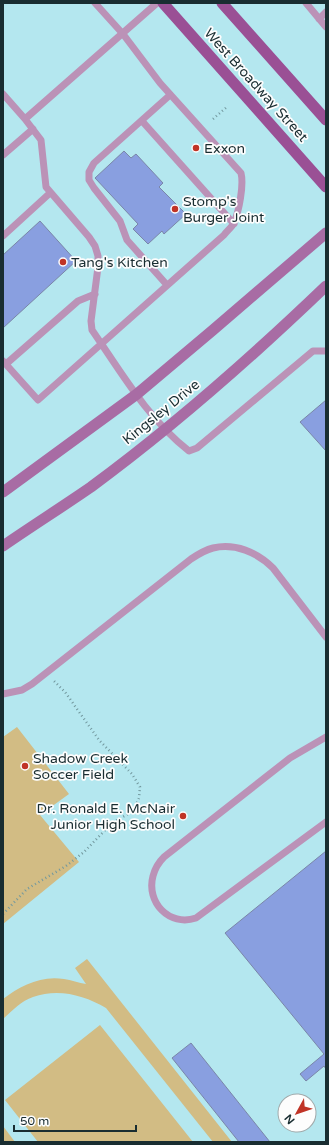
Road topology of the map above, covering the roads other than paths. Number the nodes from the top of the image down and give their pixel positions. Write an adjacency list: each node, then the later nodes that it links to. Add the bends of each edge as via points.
1 (95, 3): 9 (lane)
2 (157, 3): 9 (lane)
3 (163, 3): 17 (main road, West Broadway Street)
4 (222, 3): 14 (main road, West Broadway Street)
5 (307, 4): 7 (lane)
6 (326, 12): 7 (lane)
7 (319, 19): 8 (lane)
8 (326, 27)
9 (123, 34): 11 (lane); 12 (lane)
10 (3, 94): 12 (lane)
11 (170, 95): 13 (lane); 19 (lane, via 241,173 243,181)
12 (25, 119): 15 (lane)
13 (142, 120): 19 (lane); 22 (lane, via 94,163 89,172 89,180 120,221 127,240)
14 (326, 120)
15 (33, 129): 16 (lane); 18 (lane, via 41,140 44,178)
16 (3, 155)
17 (326, 187)
18 (50, 193): 21 (lane); 24 (lane, via 95,246 98,267)
19 (234, 224): 22 (lane)
20 (326, 233): 28 (main road, Kingsley Drive)
21 (3, 236)
22 (167, 285): 25 (lane)
23 (326, 286): 29 (main road, Kingsley Drive, via 265,344)
24 (95, 294): 25 (lane, via 92,330); 27 (lane, via 78,301)
25 (102, 343): 27 (lane, via 38,400); 28 (lane)
26 (326, 351): 29 (lane, via 313,352 197,448 189,451)
27 (4, 363)
28 (137, 394): 29 (lane); 30 (main road, Kingsley Drive)
29 (164, 429): 31 (main road, Kingsley Drive, via 91,487)
30 (3, 492)
31 (3, 546)
32 (326, 637): 33 (lane, via 264,559 243,549 212,548 191,559 32,684 22,690)
33 (3, 694)
34 (326, 736): 35 (lane, via 290,758 164,857 153,874 154,901 175,919 188,921 196,918)
35 (326, 822)

